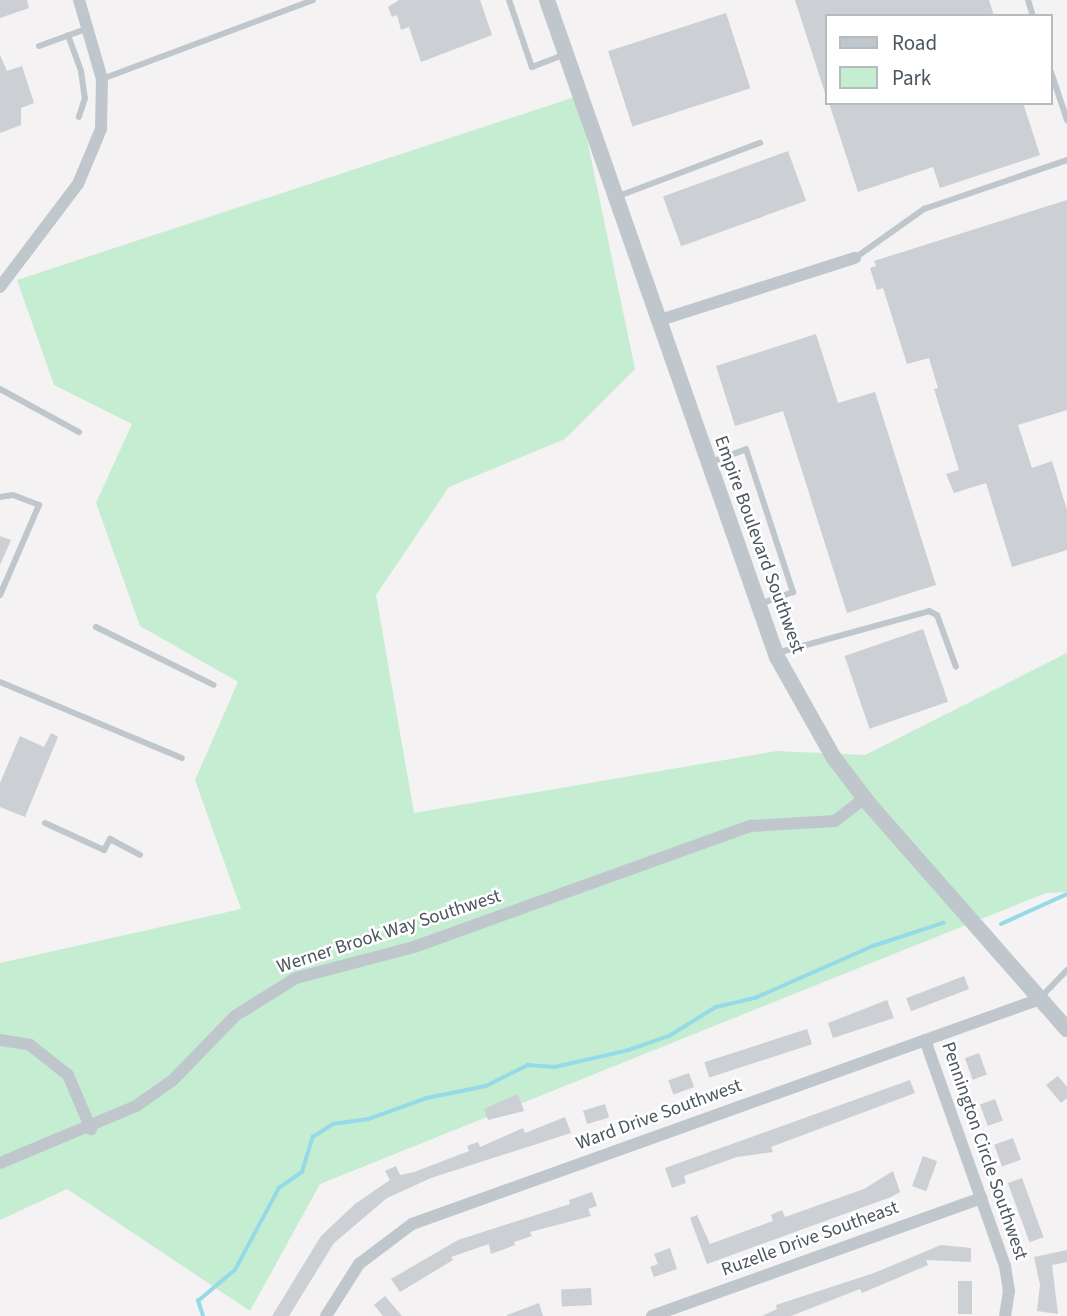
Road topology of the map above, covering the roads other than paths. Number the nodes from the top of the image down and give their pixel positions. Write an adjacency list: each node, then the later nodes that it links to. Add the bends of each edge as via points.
1 (79, 0): 5 (street)
2 (313, 0): 10 (lane)
3 (509, 0): 8 (lane, via 532,67)
4 (547, 0): 8 (street, Empire Boulevard Southwest)
5 (88, 28): 6 (lane); 10 (street)
6 (68, 35): 7 (lane); 11 (lane, via 85,98)
7 (39, 46)
8 (566, 55): 15 (street, Empire Boulevard Southwest)
9 (1053, 78): 12 (lane)
10 (102, 79): 17 (street, via 101,129 92,159)
11 (79, 117)
12 (1067, 120)
13 (760, 143): 15 (lane)
14 (1067, 160): 16 (lane, via 924,209)
15 (615, 197): 18 (street, Empire Boulevard Southwest)
16 (855, 258): 18 (street)
17 (0, 287)
18 (657, 321): 21 (street, Empire Boulevard Southwest)
19 (0, 389): 20 (lane)
20 (79, 432)
21 (706, 464): 24 (street, Empire Boulevard Southwest); 24 (lane, via 746,449 793,592)
22 (0, 497): 23 (lane, via 13,495 39,505)
23 (0, 595)
24 (755, 606): 26 (street, Empire Boulevard Southwest)
25 (96, 627): 29 (lane)
26 (775, 653): 27 (lane, via 929,611 937,615); 31 (street, Empire Boulevard Southwest, via 802,707)
27 (956, 667)
28 (0, 682): 30 (lane)
29 (214, 685)
30 (182, 758)
31 (864, 799): 35 (street, Empire Boulevard Southwest); 39 (street, Werner Brook Way Southwest, via 835,821 751,826 414,947 296,978 235,1016 155,1094)
32 (45, 823): 33 (lane, via 104,850 110,839)
33 (140, 855)
34 (1067, 970): 35 (lane)
35 (1040, 999): 36 (street, Empire Boulevard Southwest); 38 (street, Ward Drive Southwest)
36 (1067, 1029)
37 (0, 1040): 39 (street, via 30,1045 68,1076)
38 (925, 1040): 41 (street, Pennington Circle Southwest); 42 (street, Ward Drive Southwest, via 412,1224 359,1264)
39 (91, 1129): 40 (street, Werner Brook Way Southwest)
40 (0, 1163)
41 (981, 1198): 43 (street, Ruzelle Drive Southeast); 44 (street, Pennington Circle Southwest, via 1005,1266 1009,1291)
42 (326, 1316)
43 (652, 1316)
44 (1005, 1316)

